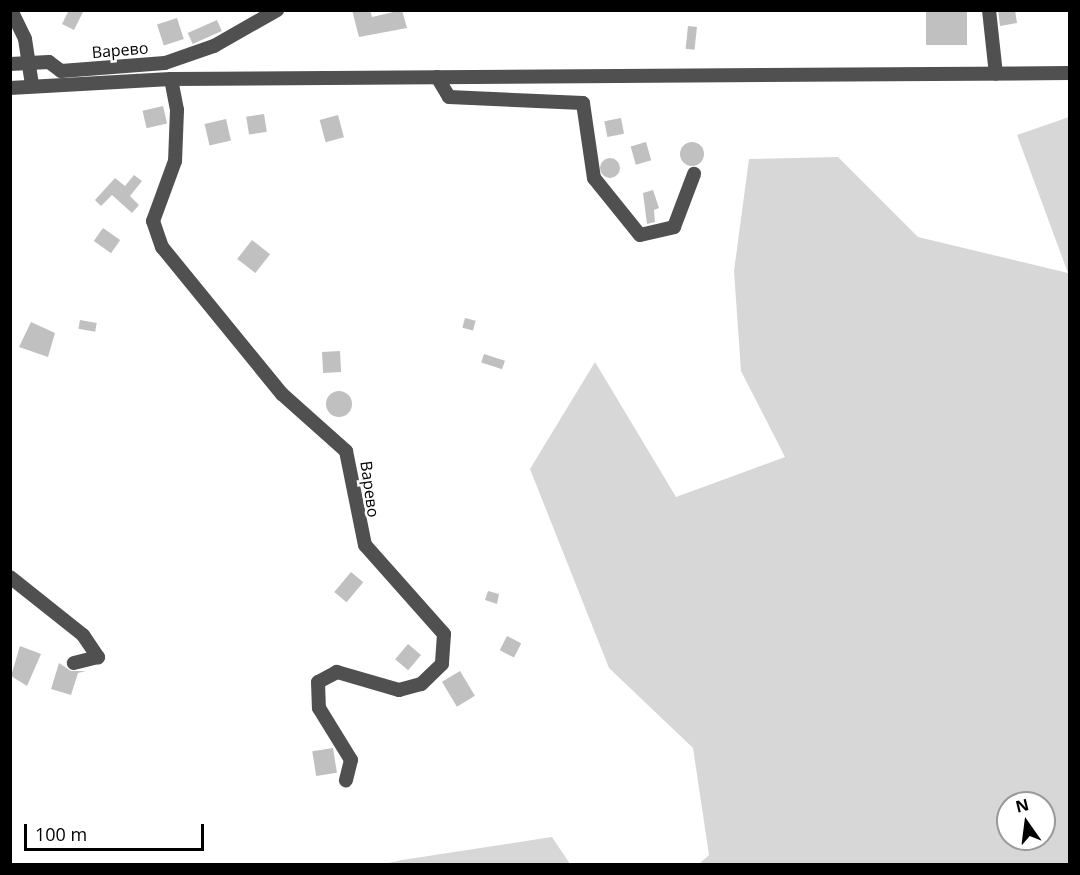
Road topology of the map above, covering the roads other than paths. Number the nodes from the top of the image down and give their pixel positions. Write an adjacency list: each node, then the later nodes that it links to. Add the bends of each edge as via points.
1 (11, 10): 4 (street, via 26,39)
2 (277, 10): 4 (street, Варево, via 214,46 165,63 61,71 49,62)
3 (989, 10): 7 (street)
4 (28, 62): 5 (street, Варево); 10 (street)
5 (10, 64)
6 (1070, 73): 7 (street)
7 (996, 74): 8 (street)
8 (437, 77): 9 (street); 12 (street, via 449,98 584,103 594,178 640,235 674,227)
9 (171, 79): 10 (street); 15 (street, Варево, via 177,110 175,161 153,221 162,247 282,394 346,451 365,545 444,634 442,664 421,684 399,690 337,672 318,682 319,708 351,760)
10 (32, 85): 11 (street)
11 (10, 88)
12 (694, 174)
13 (10, 577): 14 (street, via 83,635 98,657)
14 (74, 663)
15 (346, 780)

